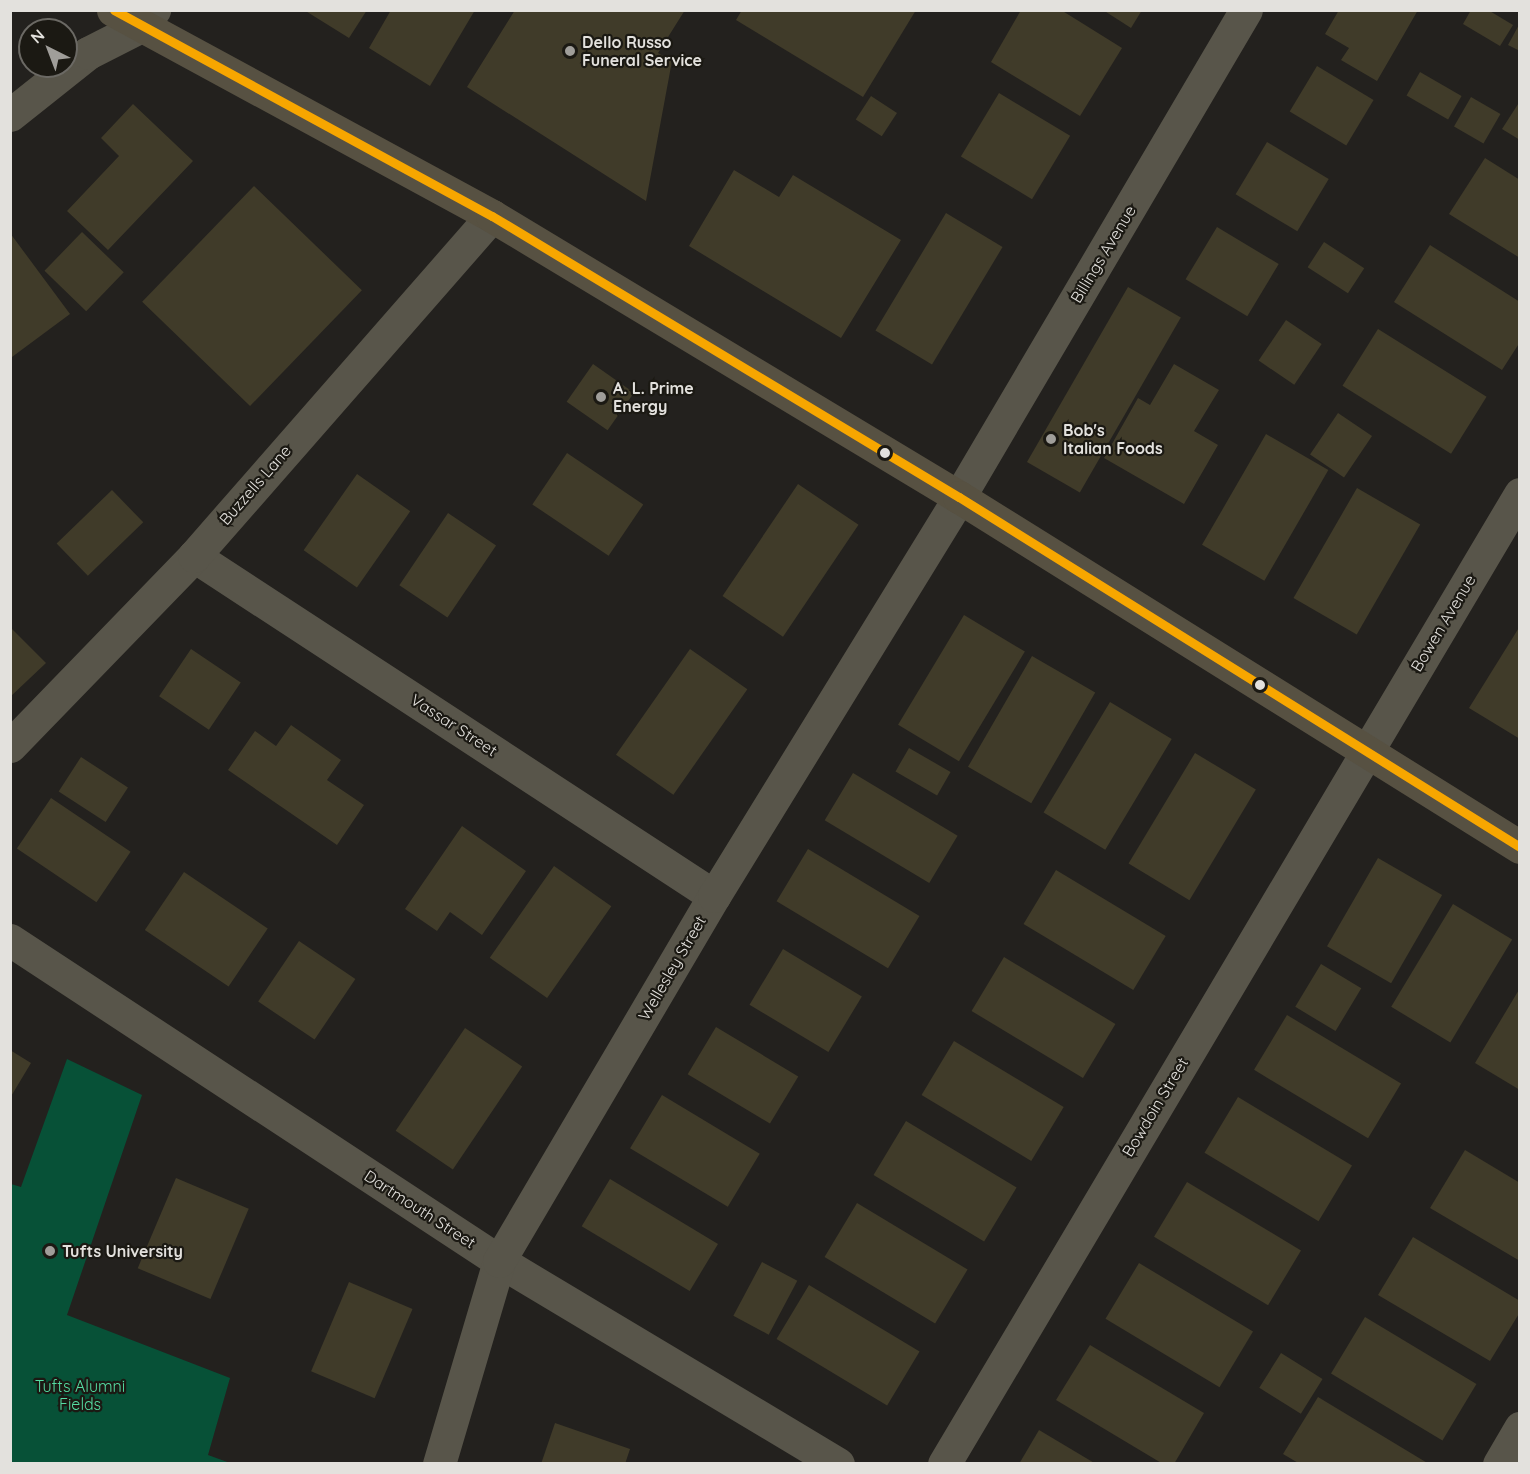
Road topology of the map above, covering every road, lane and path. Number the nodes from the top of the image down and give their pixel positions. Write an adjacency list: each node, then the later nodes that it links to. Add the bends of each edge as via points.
1 (113, 10): 3 (main road)
2 (1246, 10): 7 (street, Billings Avenue)
3 (148, 18): 4 (street, via 88,53); 5 (main road)
4 (10, 115)
5 (492, 216): 7 (main road); 8 (street, Buzzells Lane)
6 (1520, 495): 10 (street, Bowen Avenue)
7 (959, 497): 10 (main road); 12 (street, Wellesley Street)
8 (194, 555): 9 (street, Buzzells Lane); 12 (street, Vassar Street)
9 (10, 746)
10 (1366, 751): 11 (main road); 18 (street, Bowdoin Street)
11 (1520, 847)
12 (714, 896): 14 (street, Wellesley Street)
13 (10, 940): 14 (street, Dartmouth Street)
14 (499, 1261): 16 (street, Wellesley Street); 17 (street, Dartmouth Street)
15 (1520, 1428): 19 (street)
16 (439, 1464)
17 (838, 1464)
18 (944, 1464)
19 (1499, 1464)

